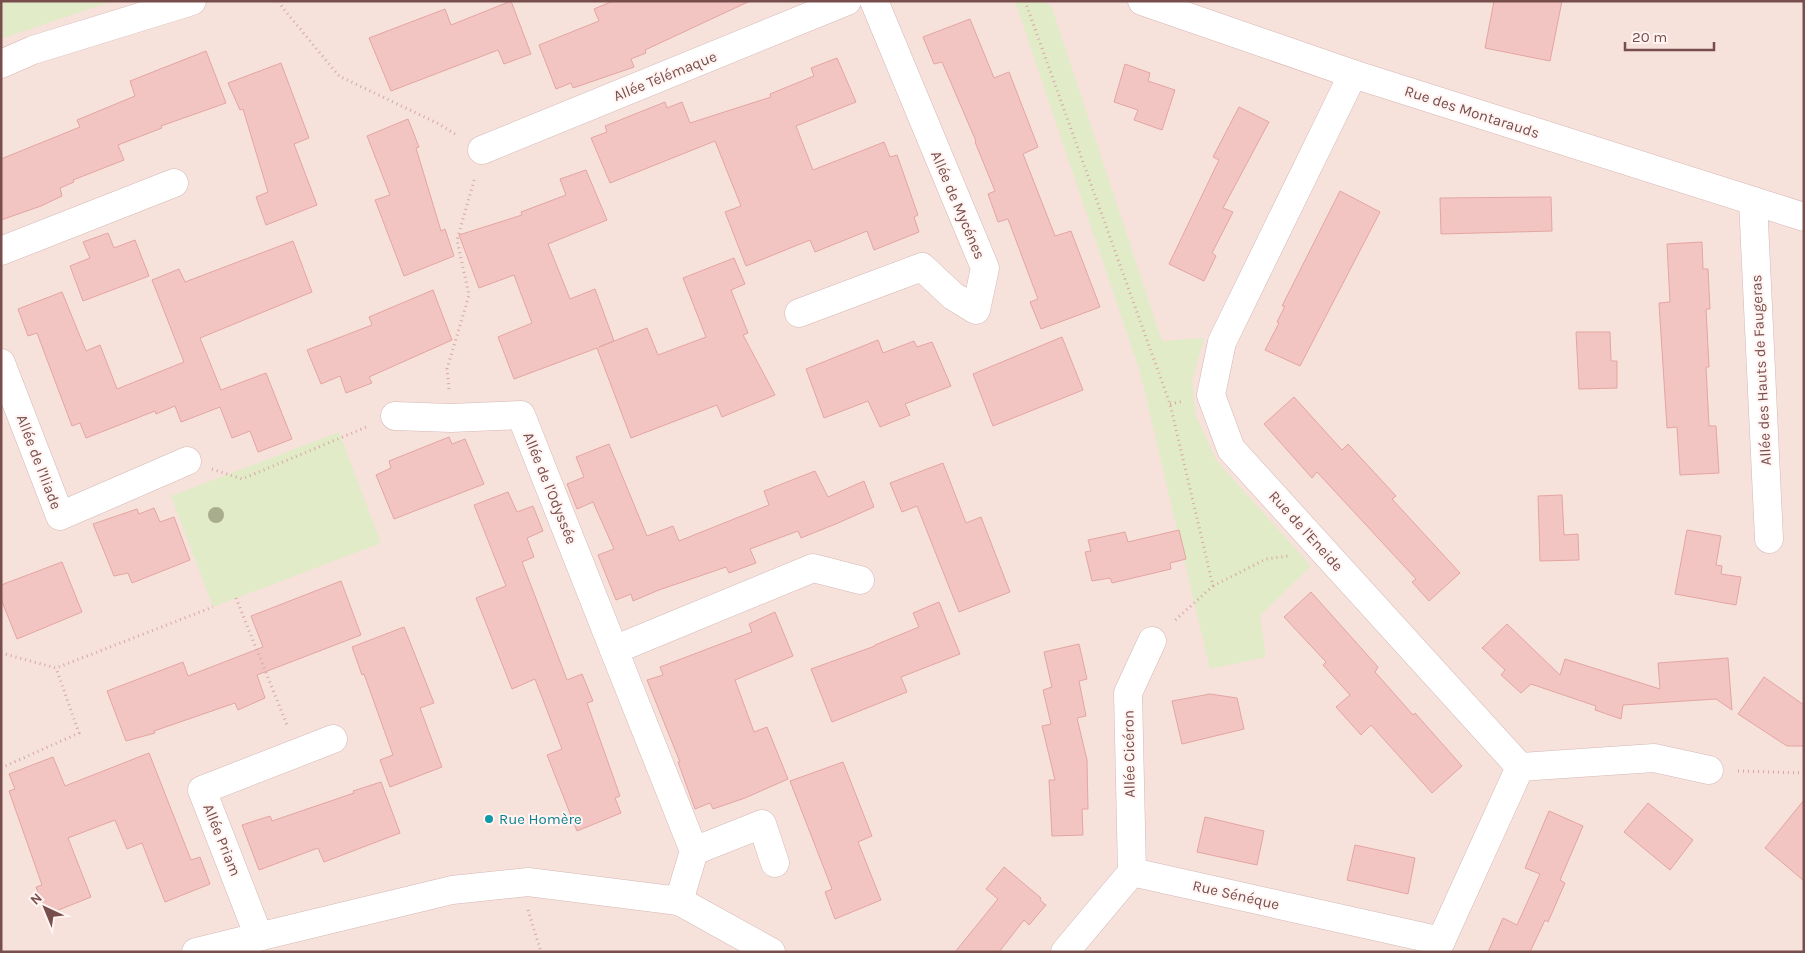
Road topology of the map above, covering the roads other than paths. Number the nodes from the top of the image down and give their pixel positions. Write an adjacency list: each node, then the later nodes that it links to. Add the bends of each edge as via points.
1 (192, 1): 5 (street, via 32,50)
2 (847, 1): 7 (street, Allée Télémaque)
3 (874, 1): 12 (street, Allée de Mycénes, via 985,268 976,310 953,296 922,267)
4 (1142, 1): 6 (street, Rue des Montarauds)
5 (1, 64)
6 (1353, 74): 9 (street, Rue des Montarauds); 21 (street, Rue de l'Eneide, via 1222,342 1211,395 1231,449)
7 (482, 150)
8 (174, 183): 11 (street)
9 (1753, 201): 10 (street, Rue des Montarauds); 16 (street, Allée des Hauts de Faugeras)
10 (1804, 217)
11 (1, 251)
12 (799, 313)
13 (1, 363): 15 (street, Allée de l'Iliade, via 60,516)
14 (395, 416): 19 (street, Allée de l'Odyssée, via 521,415)
15 (187, 461)
16 (1769, 539)
17 (860, 580): 19 (street, via 812,568)
18 (1152, 641): 25 (street, Allée Cicéron, via 1128,693)
19 (614, 650): 23 (street, Allée de l'Odyssée)
20 (332, 739): 27 (street, Allée Priam, via 202,790)
21 (1520, 767): 22 (street, via 1654,758); 28 (street)
22 (1709, 770)
23 (694, 851): 24 (street, via 762,824); 26 (street)
24 (775, 863)
25 (1132, 872): 28 (street, Rue Sénéque); 31 (street)
26 (679, 901): 27 (street, via 528,882 452,890); 30 (street)
27 (259, 938): 29 (street)
28 (1438, 946)
29 (196, 952)
30 (771, 952)
31 (1065, 952)

